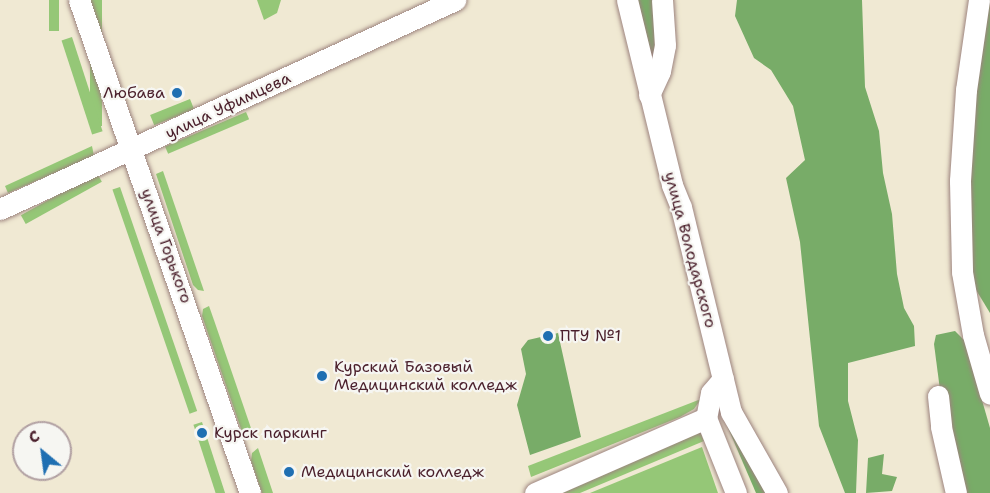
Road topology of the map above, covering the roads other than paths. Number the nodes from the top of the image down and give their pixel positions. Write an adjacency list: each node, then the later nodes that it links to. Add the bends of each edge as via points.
1 (79, 0): 7 (street, улица Горького)
2 (455, 0): 7 (street, улица Уфимцева)
3 (627, 0): 6 (street, улица Володарского)
4 (662, 0): 6 (street, via 664,45 660,70)
5 (979, 0): 10 (street, via 966,90 960,181 962,272 973,335)
6 (649, 95): 9 (street, улица Володарского)
7 (131, 151): 8 (street, улица Уфимцева); 13 (street, улица Горького)
8 (0, 209)
9 (723, 379): 12 (street, via 711,393); 16 (street, улица Володарского, via 731,412)
10 (990, 394)
11 (938, 396): 17 (street)
12 (706, 418): 14 (street); 15 (street)
13 (250, 493)
14 (535, 493)
15 (736, 493)
16 (777, 493)
17 (956, 493)

